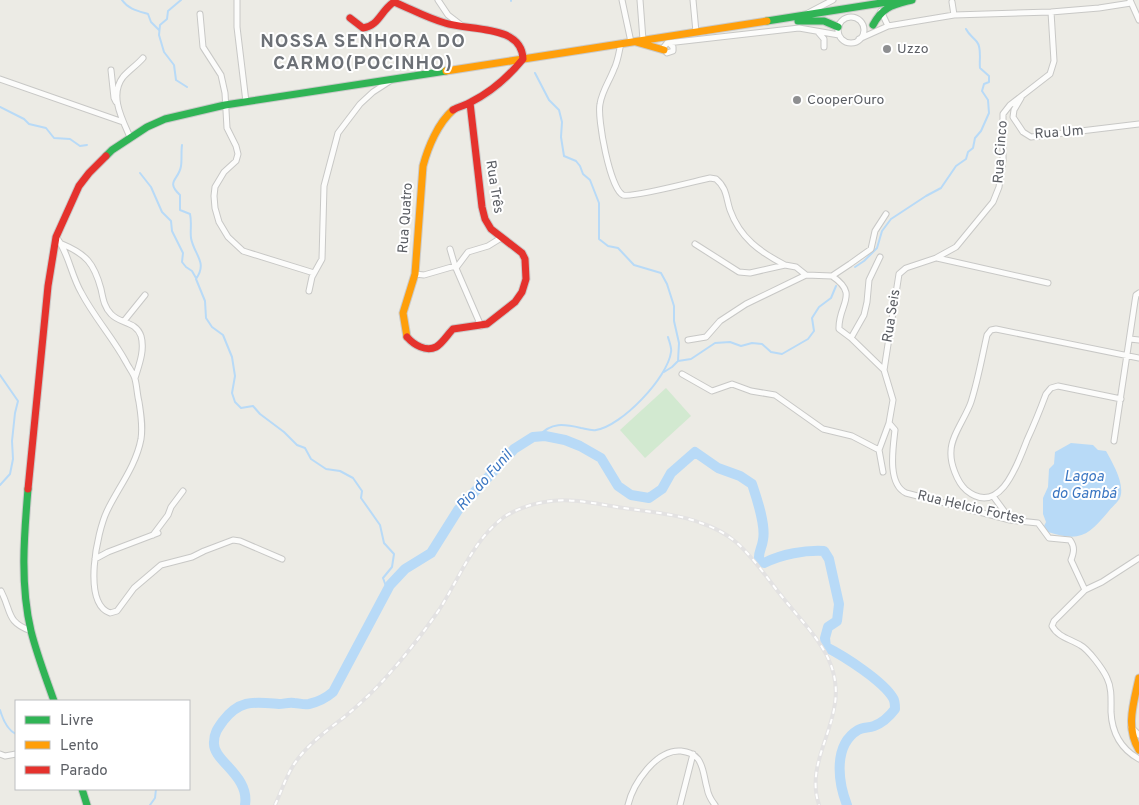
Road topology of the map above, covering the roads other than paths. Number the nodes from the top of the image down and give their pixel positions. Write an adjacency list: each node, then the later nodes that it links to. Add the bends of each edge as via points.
1 (237, 0): 43 (street)
2 (438, 0): 26 (street, via 452,19)
3 (622, 0): 32 (street)
4 (640, 0): 31 (street)
5 (693, 0): 29 (street)
6 (833, 0): 18 (street)
7 (900, 0): 13 (main road)
8 (912, 0): 14 (main road)
9 (1099, 0): 12 (street)
10 (1130, 1): 12 (street); 21 (street)
11 (952, 2): 17 (street)
12 (1099, 8): 15 (street)
13 (846, 9): 18 (main road); 20 (main road)
14 (880, 11): 24 (main road); 25 (street)
15 (1051, 12): 17 (street); 41 (street, Rua Cinco, via 1054,61 1050,74)
16 (200, 14): 45 (street, via 203,47 221,75)
17 (954, 15): 25 (street)
18 (804, 16): 22 (main road)
19 (350, 18): 26 (main road, via 362,28 369,28 394,2 439,22)
20 (817, 20): 22 (main road); 27 (main road)
21 (1139, 20)
22 (769, 22): 29 (main road)
23 (862, 24): 24 (street); 27 (street, via 850,17 842,20); 30 (street)
24 (873, 25): 25 (street)
25 (888, 26): 30 (street)
26 (465, 28): 37 (main road, via 504,33 522,46)
27 (836, 29): 28 (street); 28 (street); 30 (street, via 847,42)
28 (818, 31): 34 (street, via 824,39); 35 (street, via 799,28 672,46 665,44)
29 (696, 32): 31 (main road)
30 (859, 39)
31 (643, 40): 32 (main road)
32 (633, 42): 33 (main road); 35 (main road)
33 (621, 44): 37 (main road); 57 (street, via 614,71 604,88 599,112 610,172 619,192 626,195 716,179 722,183 730,209 745,236 757,249)
34 (824, 47)
35 (664, 50)
36 (143, 58): 42 (street, via 124,75)
37 (523, 59): 40 (main road); 44 (main road, Rua Quatro, via 495,86)
38 (111, 70): 42 (street)
39 (0, 79): 46 (street)
40 (392, 79): 43 (main road); 59 (street, via 360,104 338,133 324,186 322,259)
41 (1023, 94): 47 (street, Rua Um, via 1013,117 1023,132 1031,136); 56 (street, Rua Cinco, via 1003,114 1003,160 993,202 956,247)
42 (117, 102): 46 (street)
43 (246, 102): 45 (main road)
44 (470, 102): 51 (main road, Rua Três, via 482,207 487,224); 60 (main road, Rua Quatro, via 445,117 426,154)
45 (225, 105): 48 (main road, via 165,119); 59 (street, via 227,128 238,157 215,187 218,222 243,251)
46 (123, 122): 48 (street)
47 (1139, 124)
48 (130, 137): 50 (main road, via 89,173 70,202)
49 (886, 214): 62 (street, via 875,231 871,249)
50 (56, 237): 52 (street); 91 (main road, via 38,378 23,543)
51 (500, 238): 58 (street, via 488,246 468,252); 68 (main road, Rua Três, via 522,253 524,287 515,302 494,320)
52 (62, 244): 67 (street, via 80,252 88,260 97,276 107,309 111,315); 77 (street, via 80,291)
53 (695, 244): 57 (street, via 743,273)
54 (450, 249): 58 (street)
55 (880, 257): 69 (street, via 869,280 864,315)
56 (936, 258): 63 (street); 75 (street, Rua Seis, via 906,268 900,274)
57 (785, 265): 61 (street, via 796,267)
58 (456, 267): 60 (street); 68 (street)
59 (314, 273): 64 (street)
60 (415, 274): 68 (main road, Rua Quatro, via 403,312 404,331 409,342 432,348 453,329)
61 (806, 275): 62 (street); 71 (street, via 746,304 720,321 706,337)
62 (832, 276): 69 (street, Rua Helcio Fortes, via 846,289 846,302 838,322 839,329)
63 (1048, 283)
64 (309, 291)
65 (1139, 293): 70 (street)
66 (145, 295): 67 (street)
67 (124, 321): 77 (street, via 137,328 142,342)
68 (480, 326)
69 (851, 338): 75 (street, Rua Helcio Fortes)
70 (1130, 339): 72 (street); 73 (street)
71 (688, 340)
72 (1139, 340)
73 (1126, 356): 74 (street); 78 (street); 84 (street, via 991,330 987,335 971,404 950,450 962,487 981,497)
74 (1139, 358)
75 (884, 370): 79 (street, Rua Helcio Fortes, via 893,400)
76 (682, 374): 81 (street, via 712,391 732,384 775,395 823,429 852,436)
77 (135, 378): 87 (street, via 142,420 141,441 105,517)
78 (1121, 399): 80 (street); 84 (street, via 1058,386 1051,388 1013,475 1008,484)
79 (889, 422): 81 (street); 85 (street, Rua Helcio Fortes, via 895,430 895,480 901,490)
80 (1114, 441)
81 (878, 450): 82 (street)
82 (883, 472)
83 (183, 491): 87 (street, via 156,534)
84 (993, 496): 85 (street)
85 (1010, 520): 89 (street, Rua Helcio Fortes, via 1038,523 1049,538 1070,540 1074,550 1071,560)
86 (1139, 558): 89 (street)
87 (95, 559): 88 (street, via 97,601 110,613 117,611 134,588 158,567 192,558 233,540)
88 (282, 559)
89 (1085, 590): 100 (street, via 1052,626 1063,637 1082,646 1107,678 1111,713 1119,741)
90 (1, 591): 91 (street, via 13,621)
91 (31, 631): 93 (main road)
92 (1139, 678): 94 (main road)
93 (54, 700)
94 (1131, 728): 95 (street); 96 (main road, via 1132,739)
95 (1139, 735)
96 (1139, 750)
97 (0, 754): 98 (street)
98 (15, 754)
99 (693, 754): 103 (street, via 678,751 657,758 633,792); 104 (street); 105 (street, via 701,763)
100 (1139, 759)
101 (82, 790): 102 (main road)
102 (87, 805)
103 (628, 805)
104 (680, 805)
105 (715, 805)

